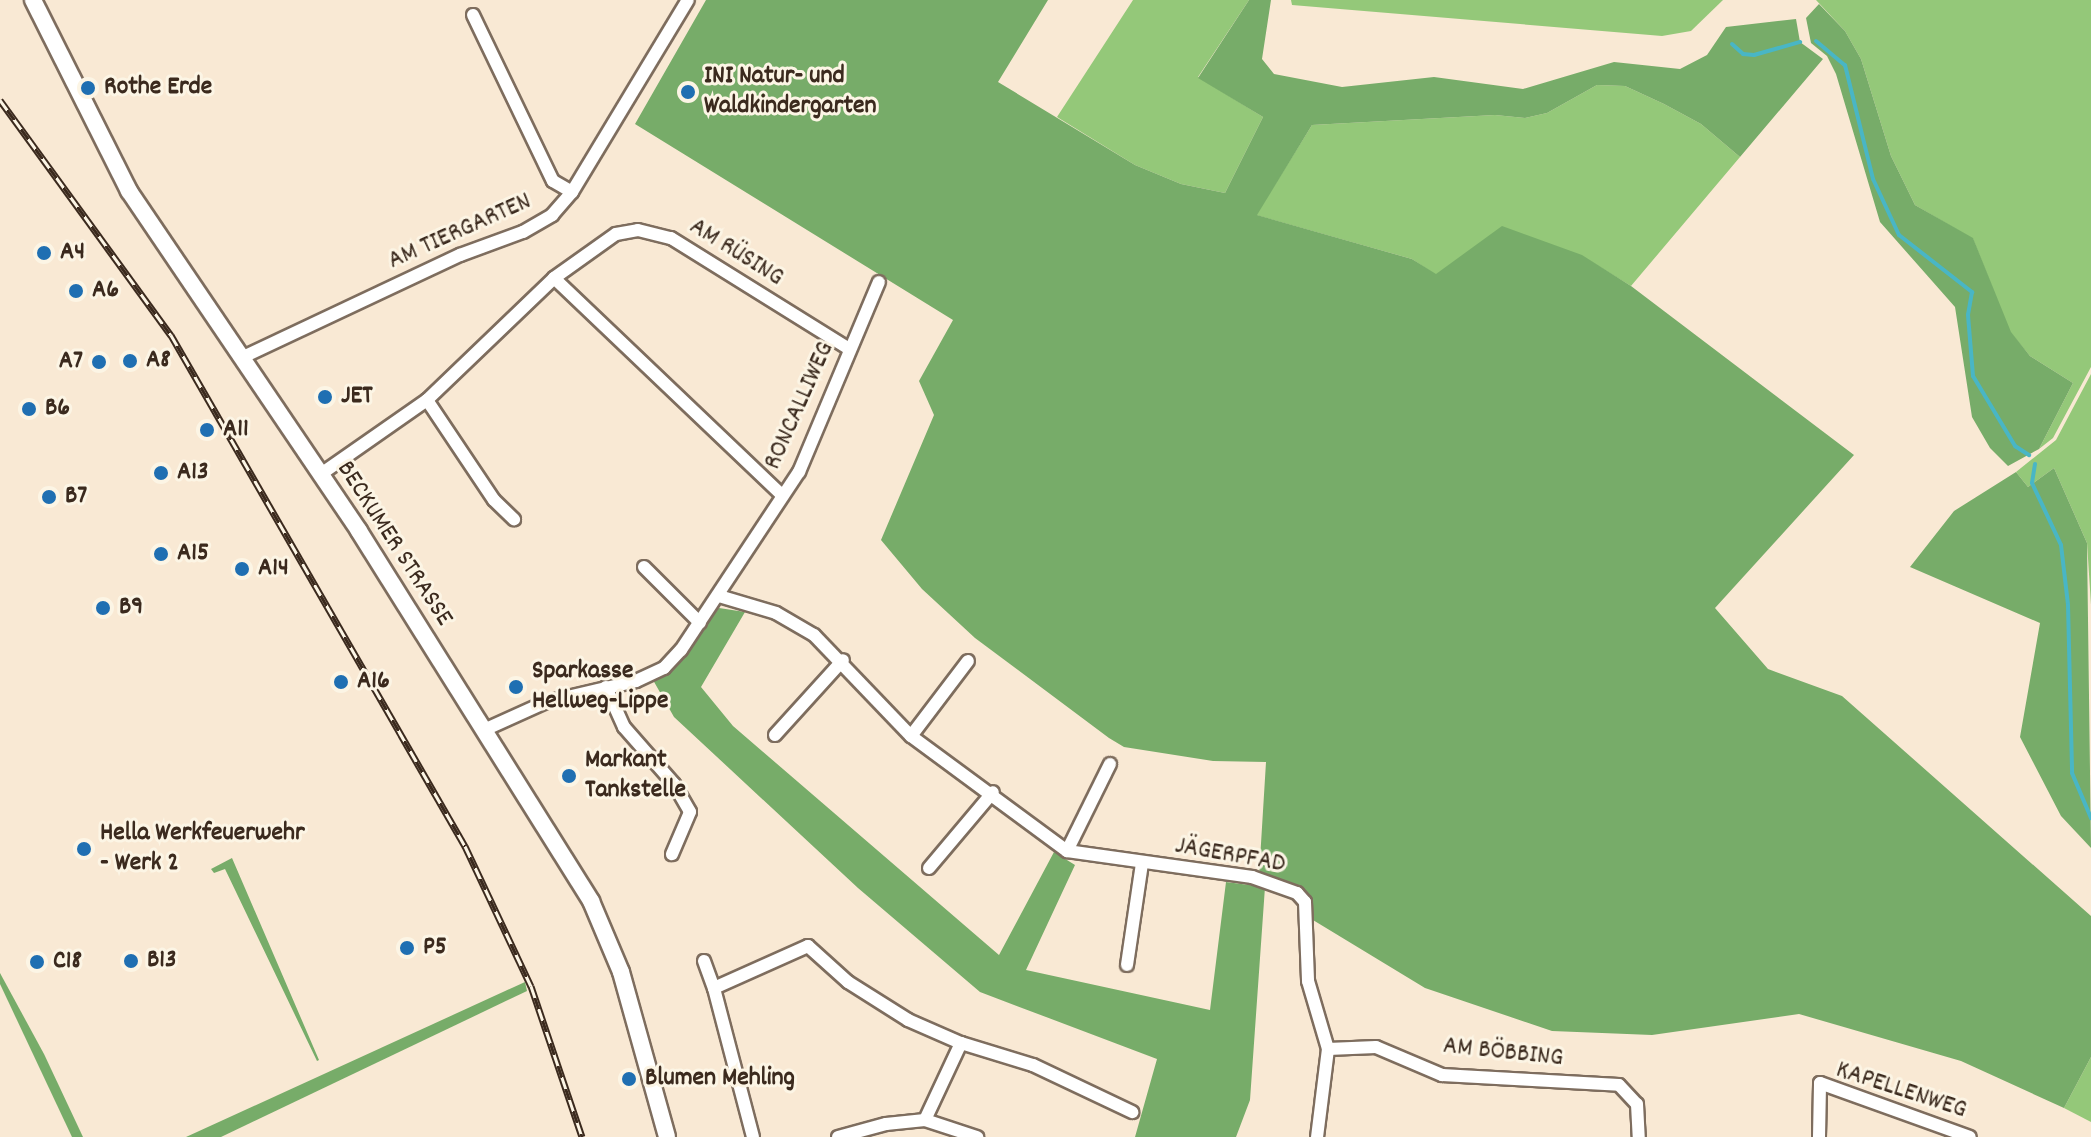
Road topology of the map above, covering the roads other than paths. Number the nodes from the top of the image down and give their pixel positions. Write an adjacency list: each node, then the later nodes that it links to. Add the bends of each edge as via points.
1 (33, 0): 8 (main road, BECKUMER STRASSE, via 129,191)
2 (688, 0): 4 (street, AM TIERGARTEN)
3 (473, 15): 4 (street, via 553,181)
4 (572, 192): 8 (street, AM TIERGARTEN, via 552,215 523,232 460,255)
5 (554, 278): 7 (street, AM RÜSING, via 616,234 671,238); 9 (street, AM RÜSING); 11 (street)
6 (879, 282): 7 (street, RONCALLIWEG)
7 (849, 349): 11 (street, RONCALLIWEG, via 799,472)
8 (243, 357): 10 (main road, BECKUMER STRASSE)
9 (427, 400): 10 (street, AM RÜSING); 12 (street, via 494,500)
10 (321, 474): 19 (main road, BECKUMER STRASSE)
11 (782, 495): 14 (street, RONCALLIWEG)
12 (514, 519)
13 (644, 567): 15 (street)
14 (719, 596): 15 (street, RONCALLIWEG); 16 (street, JÄGERPFAD, via 776,613)
15 (700, 623): 18 (street, RONCALLIWEG, via 664,668)
16 (843, 660): 20 (street); 21 (street, JÄGERPFAD)
17 (968, 661): 21 (street)
18 (606, 687): 19 (street, RONCALLIWEG, via 546,702); 25 (street, via 624,727 674,784 690,812)
19 (484, 730): 35 (main road, BECKUMER STRASSE, via 560,847 606,932)
20 (775, 735)
21 (911, 736): 23 (street, JÄGERPFAD)
22 (1110, 764): 24 (street)
23 (993, 792): 24 (street, JÄGERPFAD); 27 (street)
24 (1067, 851): 26 (street, JÄGERPFAD)
25 (672, 854)
26 (1142, 864): 29 (street, JÄGERPFAD); 32 (street, JÄGERPFAD, via 1278,882 1305,902 1308,981)
27 (929, 868)
28 (704, 961): 30 (street)
29 (1127, 965)
30 (714, 988): 31 (street, via 808,946 848,982 908,1020); 36 (street)
31 (961, 1043): 33 (street, via 1033,1065); 34 (street)
32 (1328, 1049): 39 (street); 40 (street, AM BÖBBING, via 1376,1047 1442,1075 1619,1085 1637,1104)
33 (1132, 1112)
34 (925, 1120): 37 (street); 38 (street)
35 (667, 1137)
36 (753, 1137)
37 (838, 1137)
38 (977, 1137)
39 (1317, 1137)
40 (1639, 1137)
41 (1819, 1137): 42 (street, KAPELLENWEG, via 1820,1083)
42 (1970, 1137)

